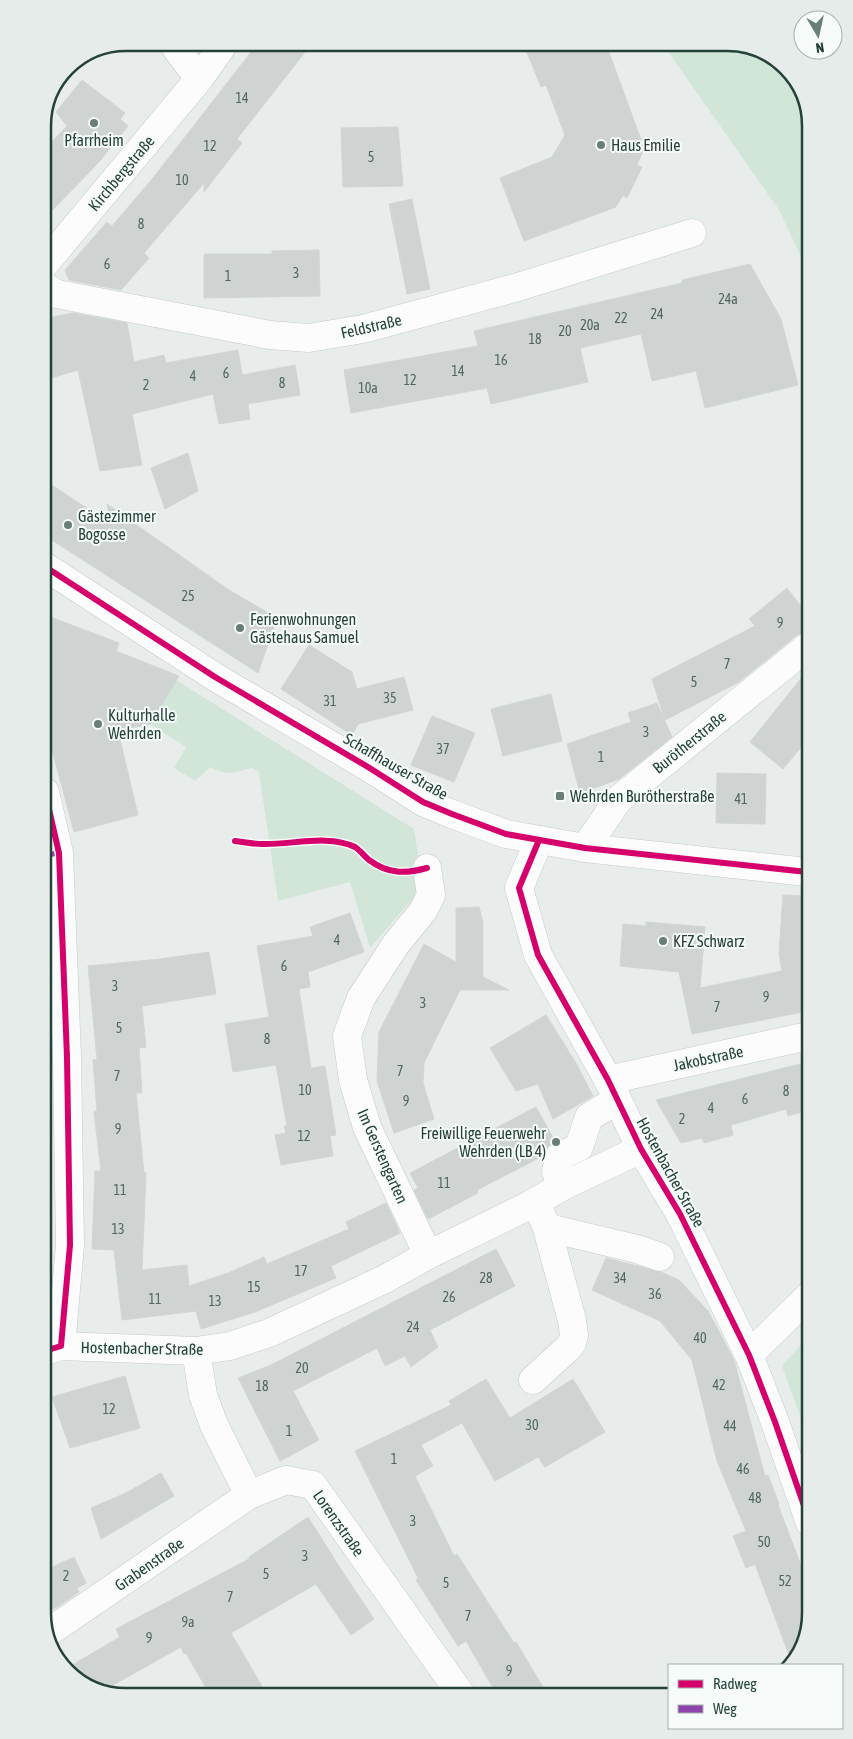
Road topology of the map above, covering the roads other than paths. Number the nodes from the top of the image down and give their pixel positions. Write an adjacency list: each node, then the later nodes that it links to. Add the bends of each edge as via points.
1 (178, 51): 3 (street)
2 (219, 51): 3 (street, Kirchbergstraße)
3 (199, 79): 5 (street, Kirchbergstraße)
4 (692, 233): 6 (street, Feldstraße, via 500,292 363,329 309,338 270,335)
5 (51, 256)
6 (51, 291)
7 (51, 571): 10 (street, Schaffhauser Straße, via 215,677 368,766 423,802 506,834)
8 (802, 651): 11 (street, Burötherstraße, via 618,800)
9 (51, 818): 22 (street, via 59,853 70,1245)
10 (539, 840): 11 (street, Schaffhauser Straße); 15 (street, Hostenbacher Straße, via 518,888 538,955)
11 (585, 848): 13 (street, Schaffhauser Straße)
12 (427, 868): 19 (street, Im Gerstengarten, via 431,895 361,998 348,1036 353,1080 367,1126)
13 (802, 871)
14 (802, 1038): 15 (street, Jakobstraße)
15 (612, 1090): 16 (street, Hostenbacher Straße); 17 (street, Jakobstraße, via 589,1116 579,1147 559,1157 556,1172)
16 (641, 1149): 17 (street, Hostenbacher Straße); 24 (street, Hostenbacher Straße, via 680,1214)
17 (564, 1186): 18 (street, Hostenbacher Straße)
18 (541, 1213): 19 (street, Hostenbacher Straße); 20 (street, via 566,1233); 25 (street, via 574,1334 568,1348)
19 (428, 1255): 23 (street, Hostenbacher Straße, via 385,1279 269,1333 230,1346)
20 (660, 1256)
21 (802, 1303): 24 (street)
22 (55, 1348): 23 (street, Hostenbacher Straße)
23 (196, 1351): 26 (street, via 203,1395 214,1425)
24 (749, 1355): 27 (street, Hostenbacher Straße)
25 (533, 1380)
26 (249, 1495): 28 (street, Grabenstraße); 29 (street, Lorenzstraße, via 286,1480 313,1485)
27 (802, 1500)
28 (54, 1629)
29 (456, 1688)

